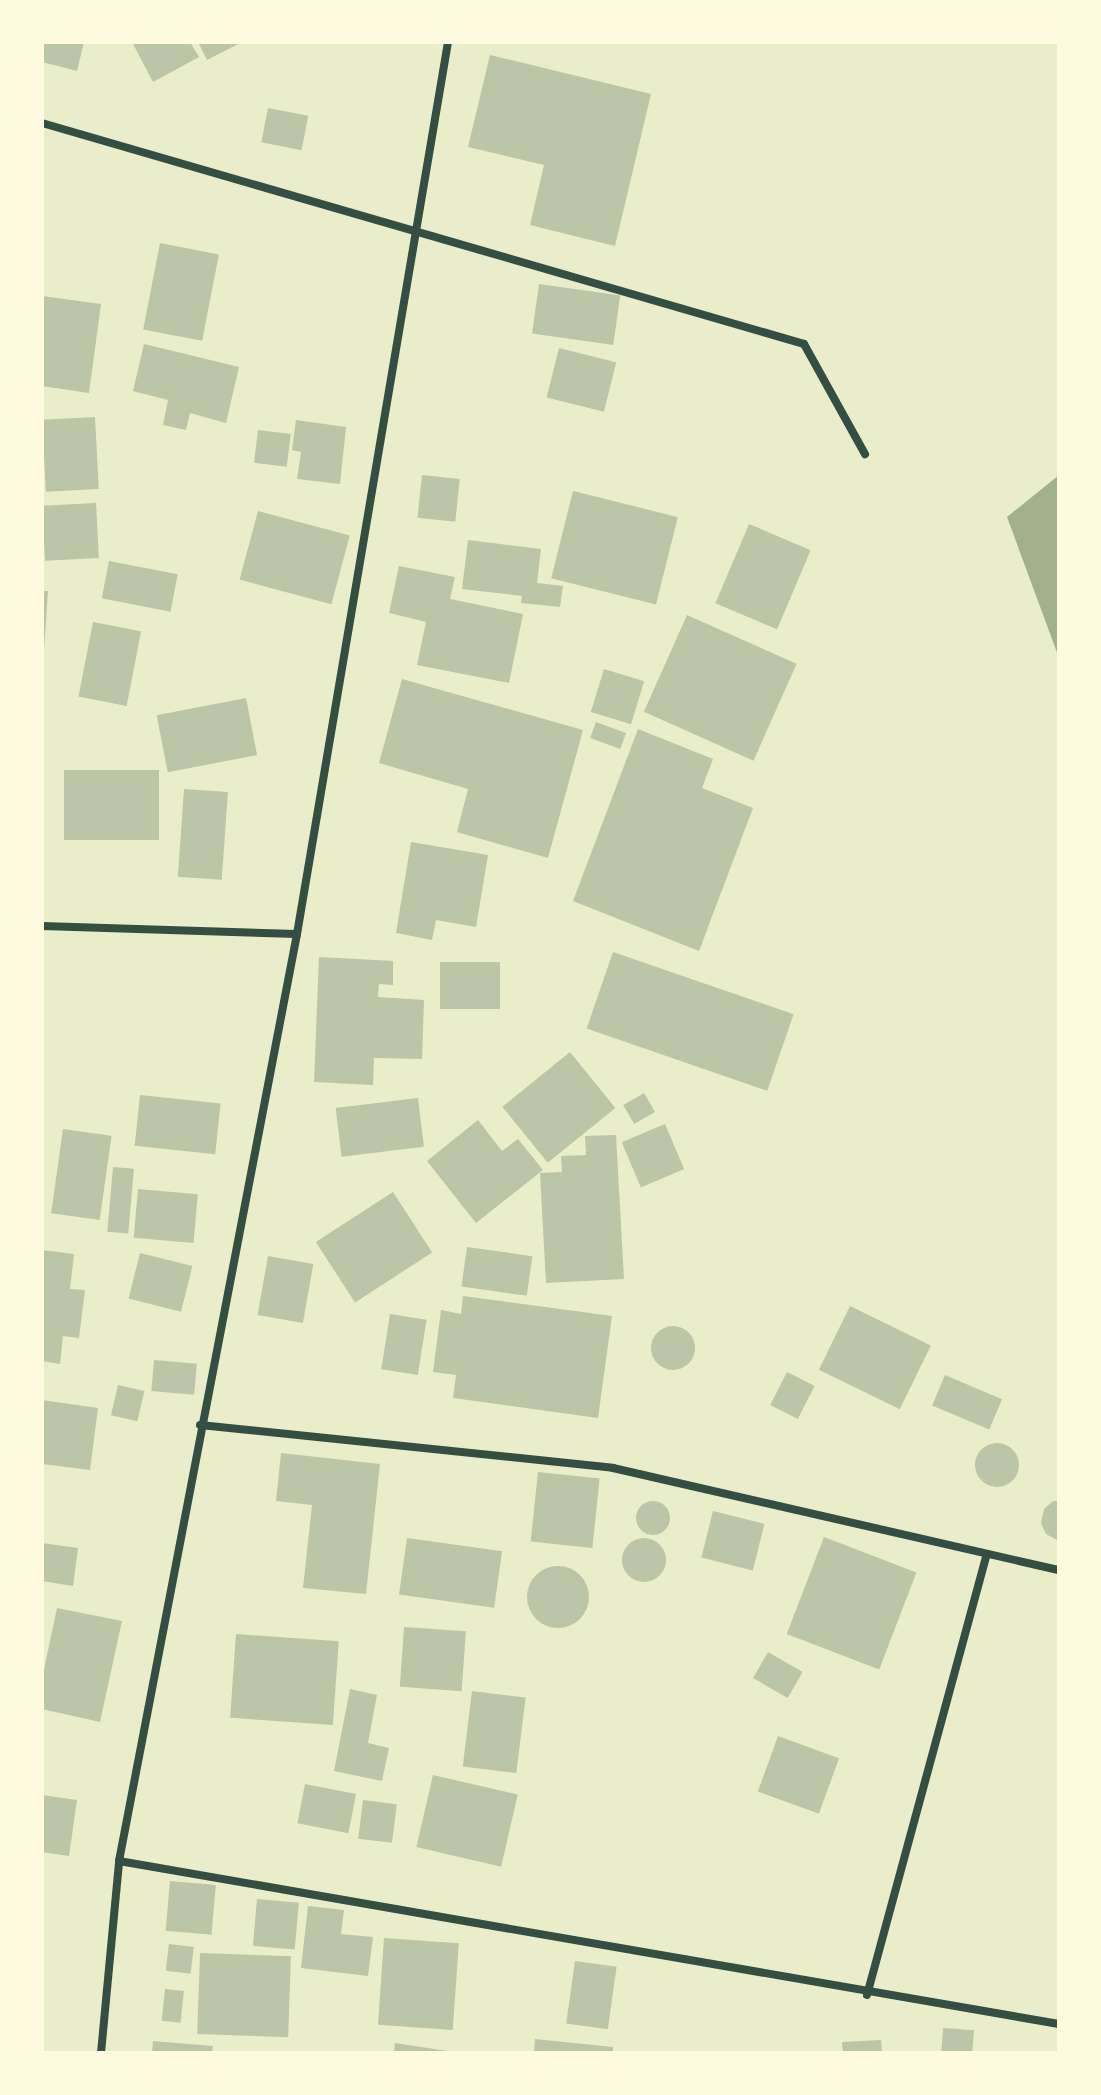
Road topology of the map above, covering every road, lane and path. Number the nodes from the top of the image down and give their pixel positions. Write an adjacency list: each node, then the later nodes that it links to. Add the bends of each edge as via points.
1 (448, 42): 3 (street)
2 (42, 123): 3 (street)
3 (420, 232): 4 (street, via 804,344); 6 (street)
4 (865, 454)
5 (42, 926): 6 (street)
6 (297, 934): 7 (street)
7 (200, 1425): 8 (street, via 613,1468); 10 (street)
8 (986, 1557): 9 (street); 11 (street)
9 (1059, 1570)
10 (119, 1861): 11 (street); 13 (street)
11 (867, 1995): 12 (street)
12 (1059, 2024)
13 (101, 2053)

